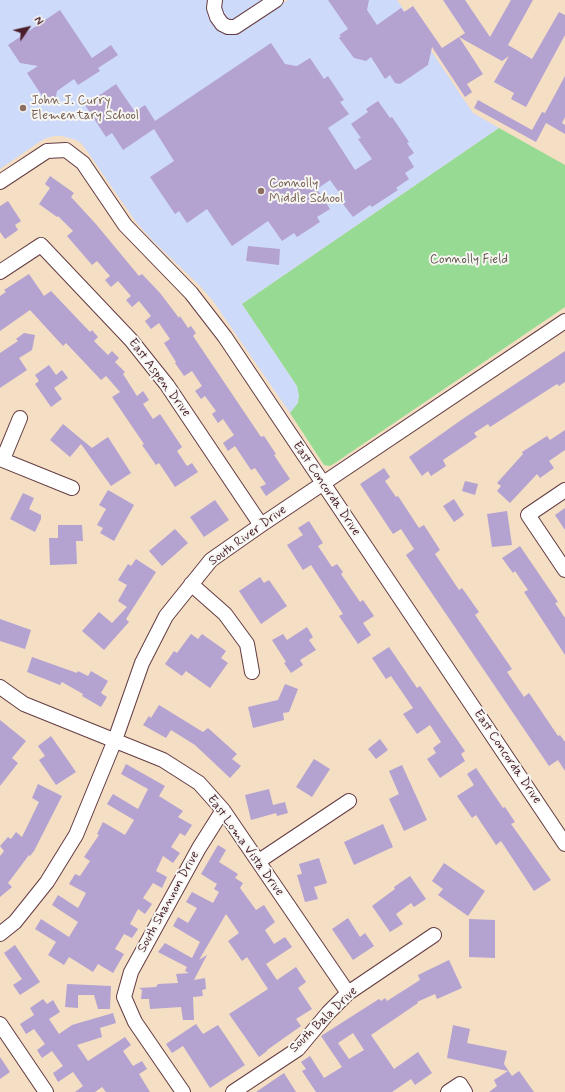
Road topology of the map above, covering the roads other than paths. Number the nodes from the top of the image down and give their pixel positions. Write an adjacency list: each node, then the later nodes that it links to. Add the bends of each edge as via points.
1 (215, 0): 2 (street, via 217,17 228,27 235,27)
2 (276, 0)
3 (0, 182): 8 (street, East Concorda Drive, via 48,151 66,150 83,163 125,225 192,293)
4 (0, 272): 11 (street, East Aspen Drive, via 41,245 131,340 167,385)
5 (565, 321): 8 (street, South River Drive)
6 (20, 418): 7 (street)
7 (1, 459): 9 (street)
8 (322, 484): 11 (street, South River Drive); 19 (street, East Concorda Drive)
9 (72, 488)
10 (565, 490): 12 (street, via 528,515)
11 (261, 525): 13 (street, South River Drive, via 211,560)
12 (565, 570)
13 (191, 584): 14 (street, via 226,614 247,644); 16 (street, South River Drive, via 166,616 142,663)
14 (252, 672)
15 (0, 687): 16 (street, East Loma Vista Drive, via 24,704)
16 (115, 740): 18 (street, East Loma Vista Drive, via 163,760 181,771 199,783); 21 (street, South River Drive, via 76,835 48,882 15,922)
17 (349, 802): 20 (street)
18 (223, 810): 20 (street, East Loma Vista Drive); 26 (street, South Shannon Drive, via 199,848 131,972 124,997 134,1022)
19 (565, 844)
20 (259, 861): 23 (street, East Loma Vista Drive)
21 (0, 934)
22 (434, 935): 23 (street, South Bala Drive)
23 (348, 993): 27 (street, South Bala Drive, via 298,1049)
24 (0, 1024): 25 (street)
25 (46, 1092)
26 (183, 1092)
27 (233, 1092)

